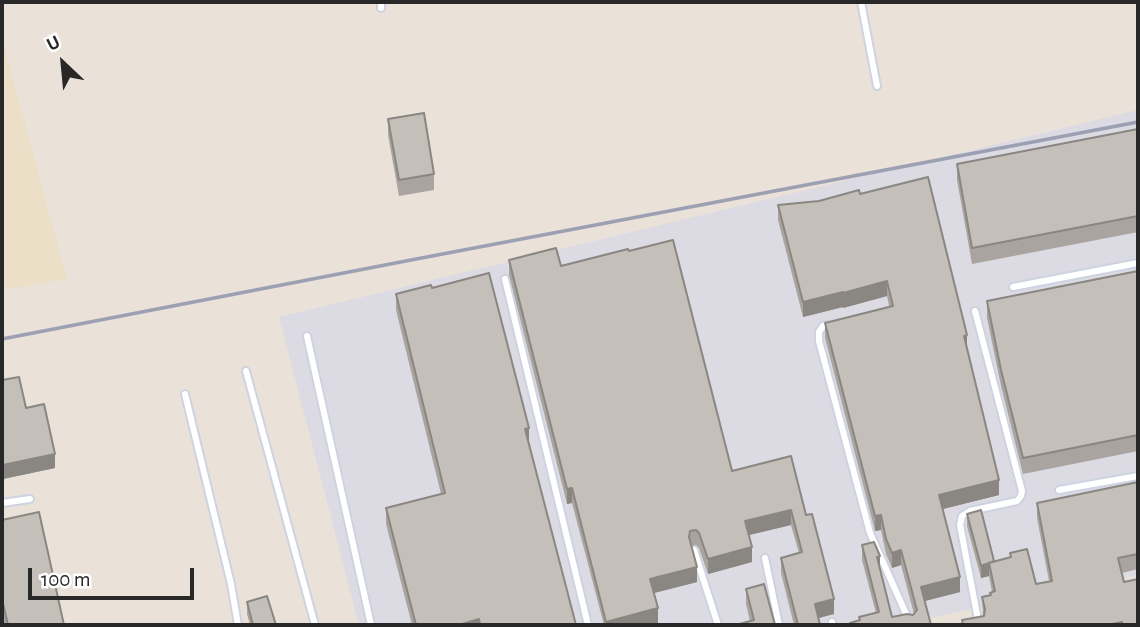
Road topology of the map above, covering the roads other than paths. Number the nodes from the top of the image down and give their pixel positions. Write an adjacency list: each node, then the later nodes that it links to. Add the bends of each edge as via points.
1 (861, 2): 2 (lane)
2 (877, 86)
3 (1138, 263): 5 (lane)
4 (505, 279): 20 (lane)
5 (1013, 287)
6 (975, 311): 24 (lane, via 1022,491 1017,501 970,510 962,516)
7 (835, 323): 23 (lane, via 823,326 819,341 870,533)
8 (307, 336): 19 (lane)
9 (246, 371): 18 (lane)
10 (186, 394): 17 (lane)
11 (1138, 476): 12 (lane)
12 (1059, 490)
13 (30, 499): 14 (lane)
14 (2, 503)
15 (694, 550): 21 (lane)
16 (765, 558): 22 (lane)
17 (238, 625)
18 (315, 625)
19 (371, 625)
20 (588, 625)
21 (718, 625)
22 (779, 625)
23 (911, 625)
24 (979, 625)

